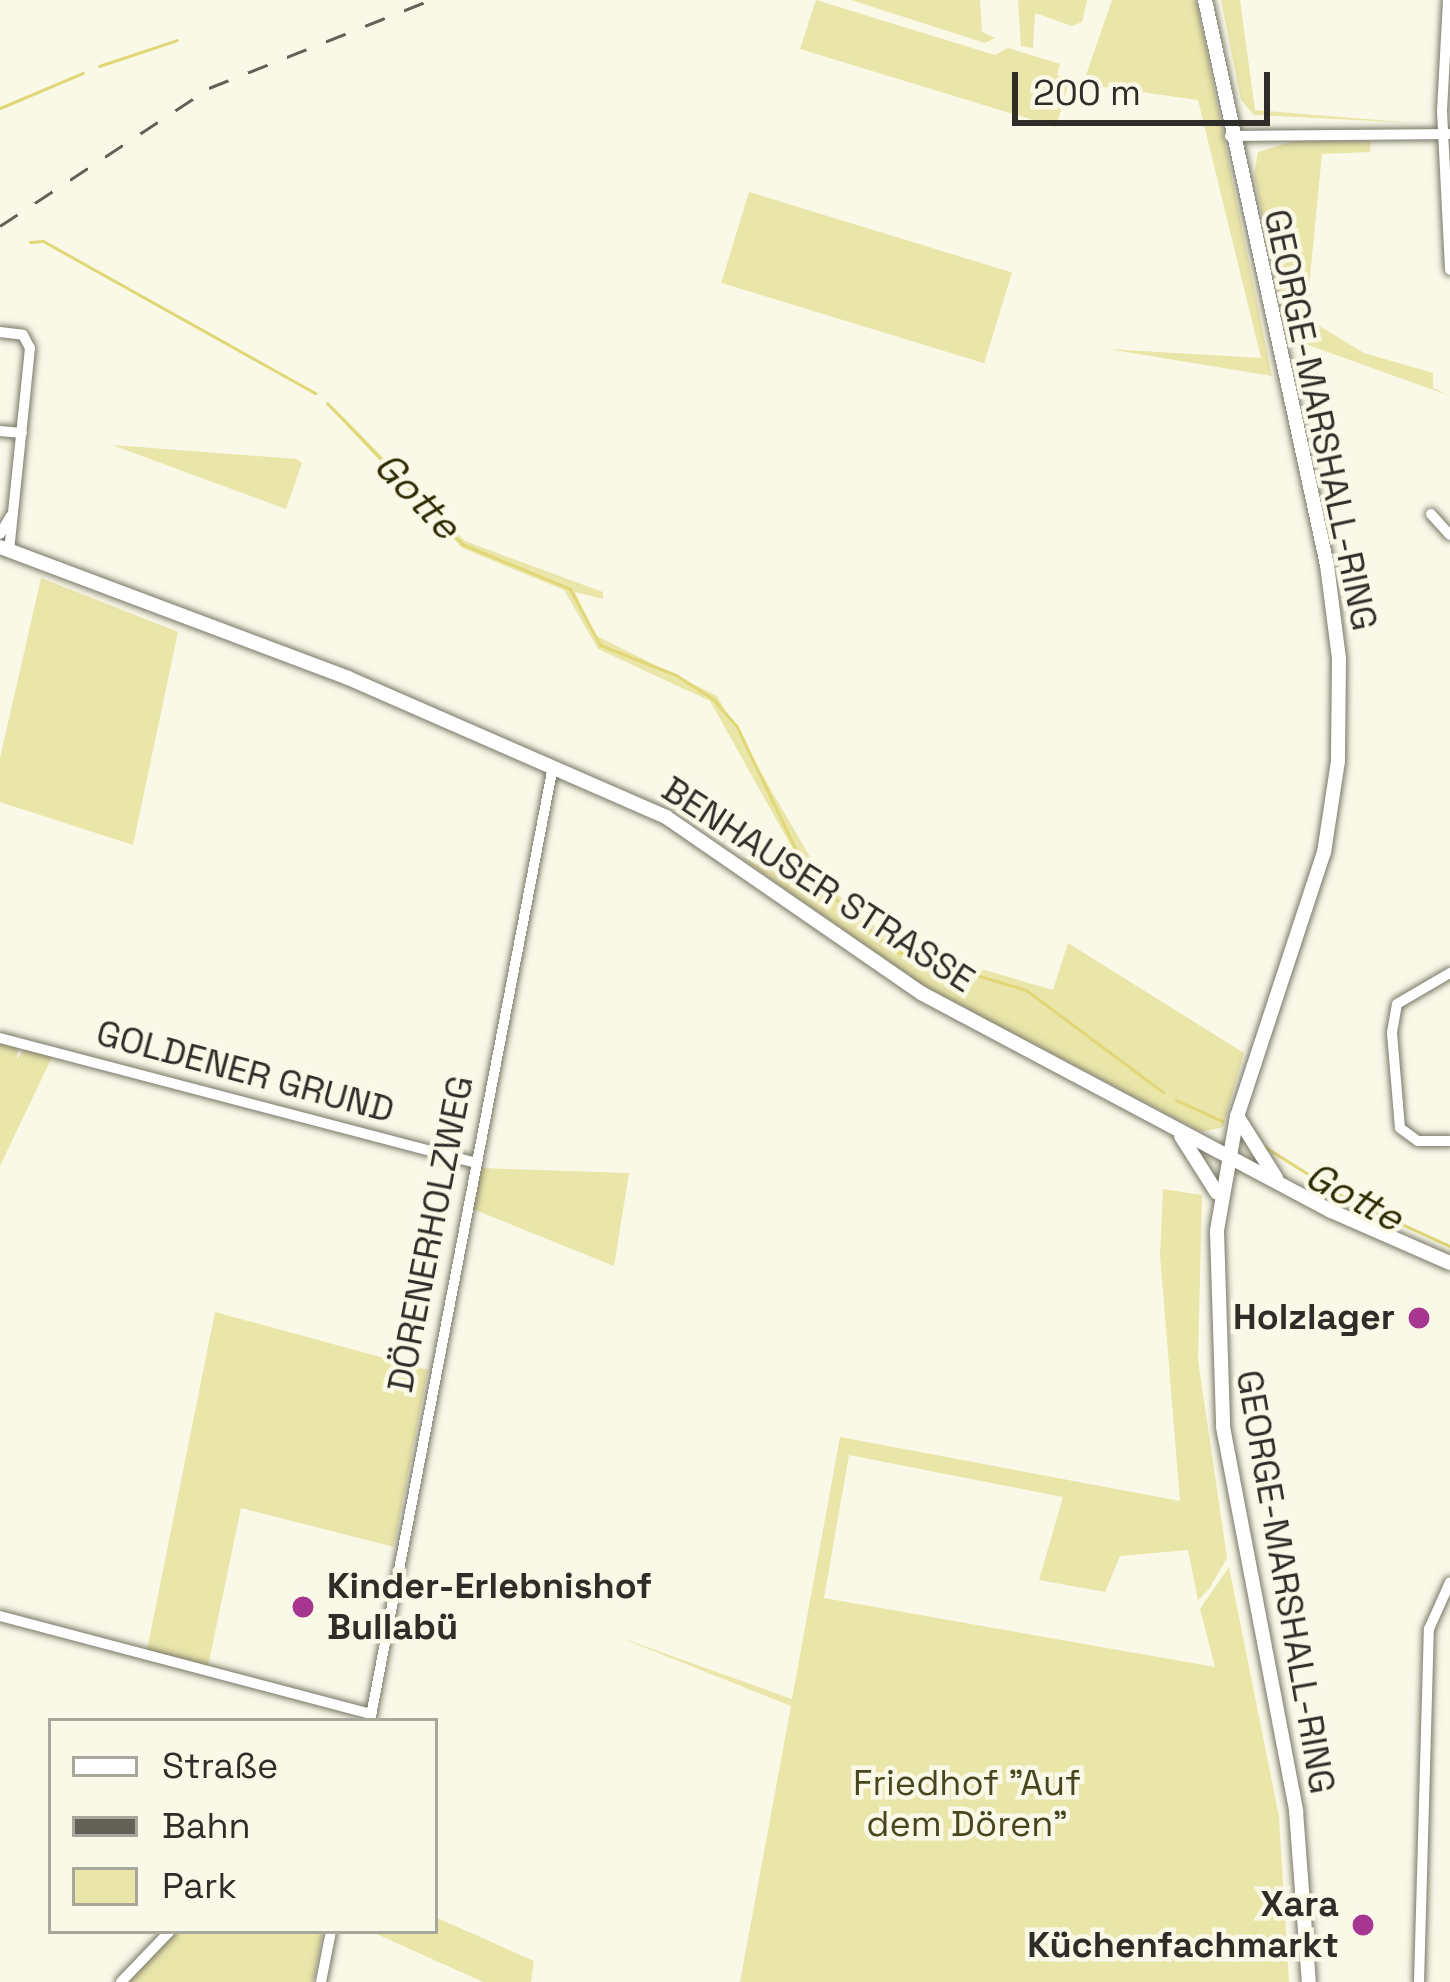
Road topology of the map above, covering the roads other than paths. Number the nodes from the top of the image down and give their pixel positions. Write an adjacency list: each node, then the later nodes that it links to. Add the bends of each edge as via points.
1 (1205, 0): 4 (main road, GEORGE-MARSHALL-RING)
2 (1448, 0): 3 (street)
3 (1446, 134): 4 (street); 5 (street)
4 (1230, 136): 17 (main road, GEORGE-MARSHALL-RING, via 1334,605 1338,761 1324,852)
5 (1450, 270)
6 (0, 332): 8 (street, via 23,335 30,348)
7 (0, 430): 8 (street)
8 (22, 433): 10 (street)
9 (1431, 514): 12 (street)
10 (11, 516): 11 (street); 13 (street)
11 (0, 535)
12 (1450, 535)
13 (5, 549): 14 (main road, BENHAUSER STRASSE, via 241,635)
14 (553, 766): 18 (main road, BENHAUSER STRASSE, via 666,817 877,966); 21 (street, DÖRENERHOLZWEG)
15 (1450, 973): 19 (street, via 1396,1004 1393,1097 1409,1135)
16 (0, 1038): 21 (street, GOLDENER GRUND)
17 (1237, 1116): 20 (main road, GEORGE-MARSHALL-RING); 22 (main road, via 1252,1150)
18 (1174, 1128): 20 (main road, BENHAUSER STRASSE); 23 (main road, via 1206,1166)
19 (1450, 1141)
20 (1227, 1156): 22 (main road, BENHAUSER STRASSE); 23 (main road, GEORGE-MARSHALL-RING)
21 (475, 1163): 27 (street, DÖRENERHOLZWEG)
22 (1284, 1186): 24 (main road, BENHAUSER STRASSE)
23 (1219, 1199): 32 (main road, GEORGE-MARSHALL-RING, via 1214,1353 1222,1427 1296,1811)
24 (1450, 1263)
25 (1450, 1582): 33 (street, via 1429,1628)
26 (0, 1616): 27 (street, DÖRENERHOLZWEG)
27 (371, 1718)
28 (167, 1934): 30 (street)
29 (330, 1934): 31 (street)
30 (121, 1982)
31 (321, 1982)
32 (1309, 1982)
33 (1419, 1982)

